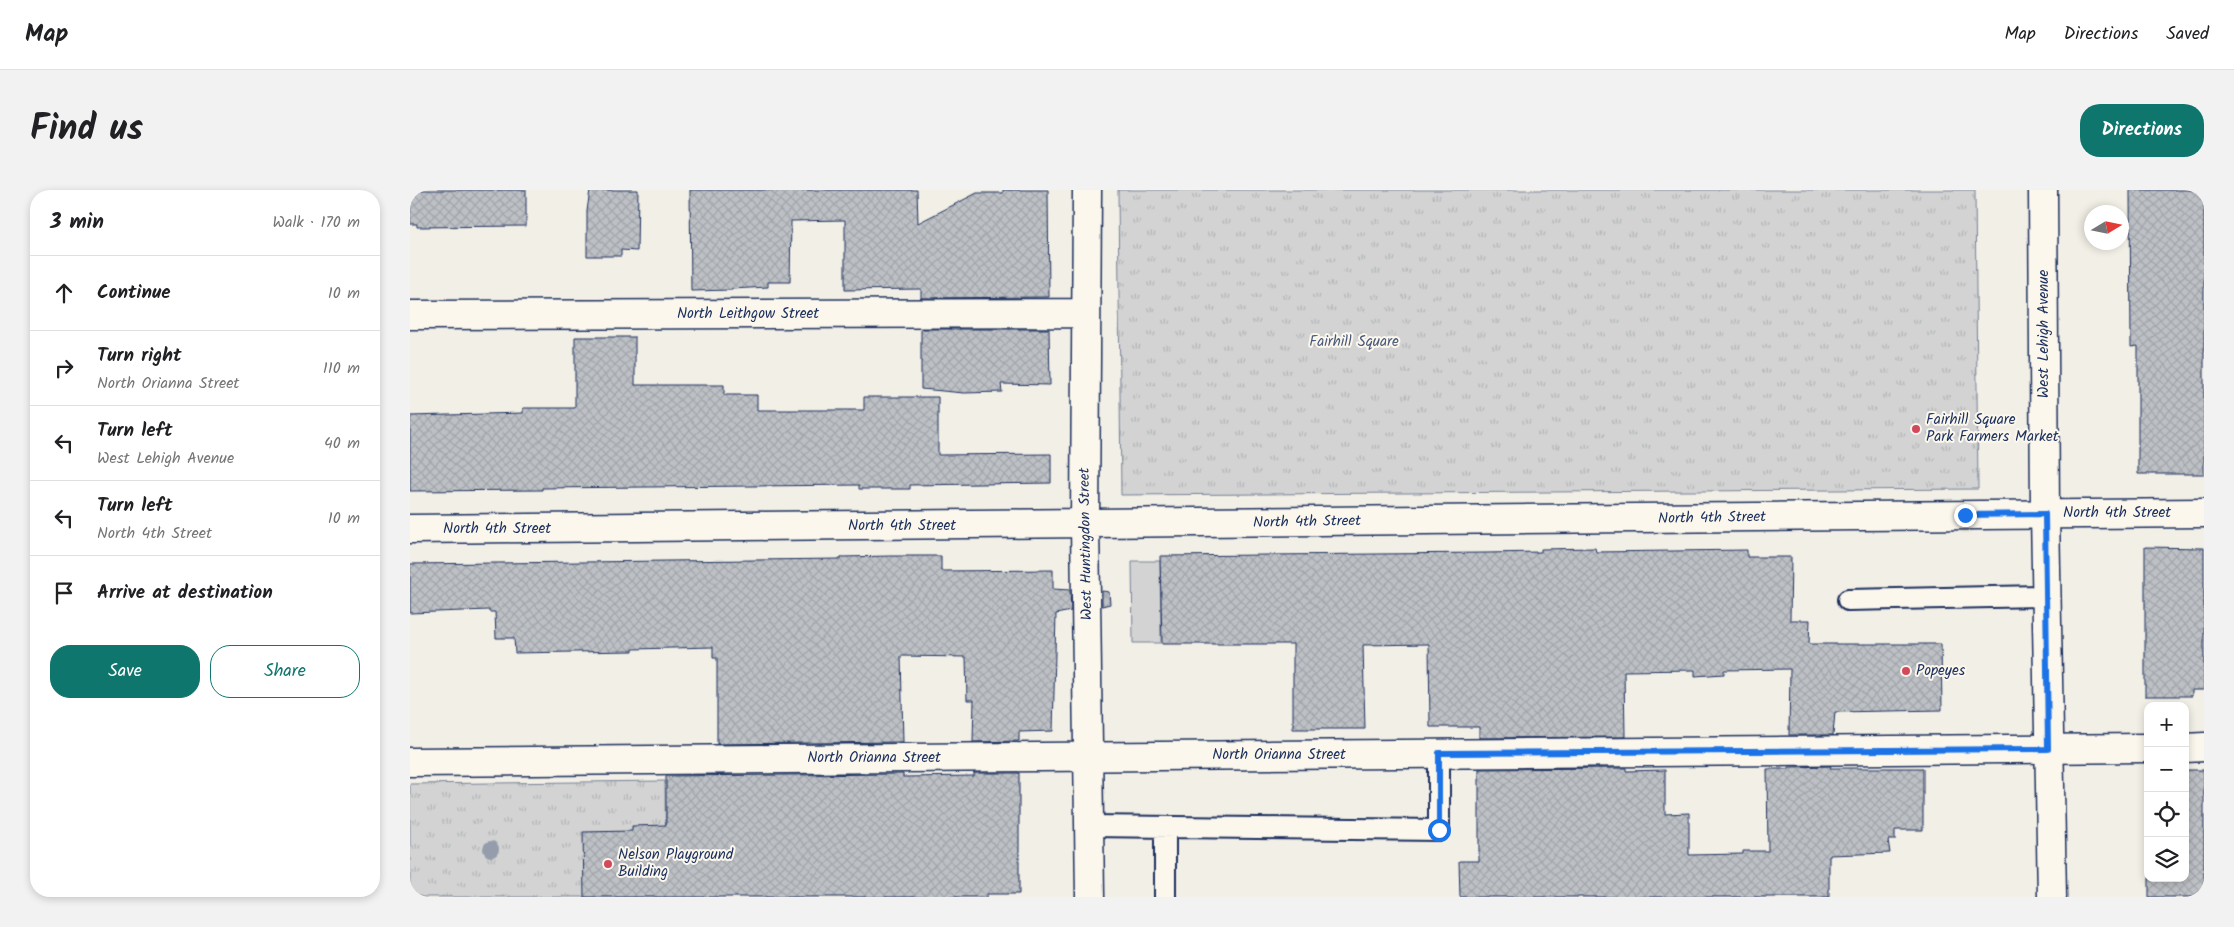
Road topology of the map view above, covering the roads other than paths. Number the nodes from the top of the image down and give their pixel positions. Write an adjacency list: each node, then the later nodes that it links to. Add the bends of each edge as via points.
1 (1087, 190): 3 (street, West Huntingdon Street)
2 (2043, 190): 6 (street, West Lehigh Avenue)
3 (1086, 313): 4 (street, North Leithgow Street); 7 (street, West Huntingdon Street)
4 (410, 315)
5 (2204, 513): 6 (street, North 4th Street)
6 (2045, 514): 7 (street, North 4th Street); 9 (street, West Lehigh Avenue)
7 (1085, 524): 8 (street, North 4th Street); 16 (street, West Huntingdon Street)
8 (410, 529)
9 (2046, 596): 10 (lane); 14 (street, West Lehigh Avenue)
10 (1848, 600)
11 (2204, 747): 13 (street)
12 (2144, 748): 14 (street, North Orianna Street)
13 (2189, 748)
14 (2048, 749): 15 (street, North Orianna Street); 22 (street, West Lehigh Avenue)
15 (1439, 753): 16 (street, North Orianna Street); 19 (lane, via 1439,830)
16 (1089, 756): 17 (street, North Orianna Street); 18 (street, West Huntingdon Street)
17 (410, 762)
18 (1090, 826): 19 (lane); 20 (street, West Huntingdon Street)
19 (1165, 827): 21 (lane)
20 (1090, 897)
21 (1164, 897)
22 (2052, 897)

